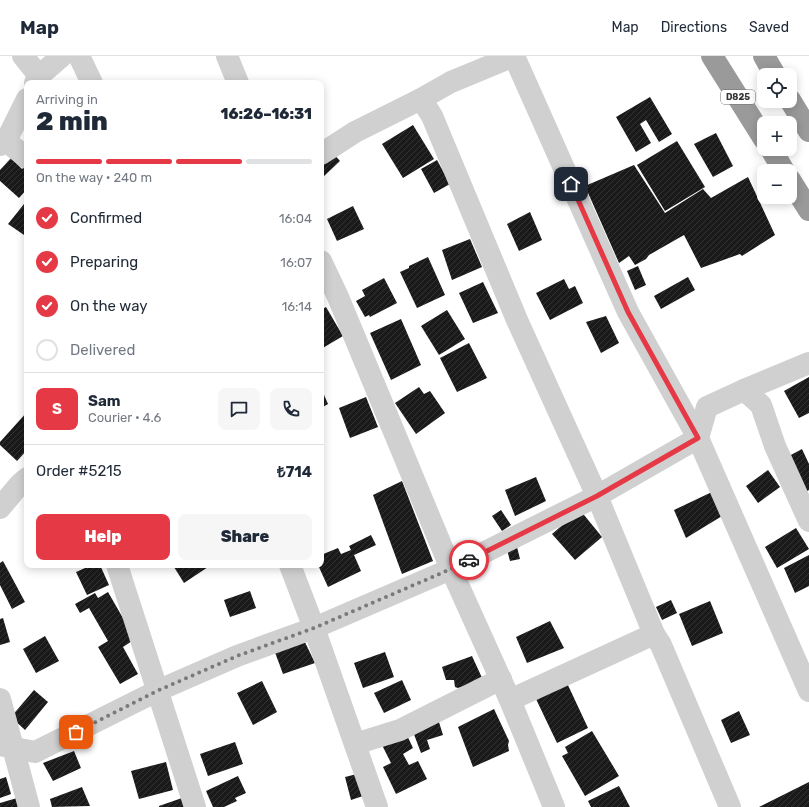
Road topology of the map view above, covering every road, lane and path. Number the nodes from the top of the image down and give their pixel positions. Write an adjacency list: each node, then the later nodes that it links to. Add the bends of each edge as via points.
1 (22, 56): 9 (street)
2 (62, 56): 9 (street)
3 (79, 56): 10 (street)
4 (227, 56): 11 (street)
5 (514, 56): 12 (street, via 451,82); 25 (street, via 628,312)
6 (712, 56): 15 (highway, D825)
7 (764, 56): 8 (highway)
8 (771, 68)
9 (37, 79)
10 (91, 80)
11 (237, 80)
12 (421, 99): 18 (street, via 355,132); 27 (street, via 432,116 516,320)
13 (24, 104): 17 (street)
14 (795, 108): 16 (highway)
15 (757, 128)
16 (809, 131)
17 (3, 143): 19 (street)
18 (324, 152)
19 (24, 156)
20 (797, 191): 21 (highway)
21 (809, 210)
22 (324, 267): 32 (street)
23 (809, 363): 24 (street)
24 (744, 390): 25 (street, via 708,407); 29 (street, via 761,405 775,446)
25 (698, 438): 27 (street); 37 (street)
26 (24, 481): 28 (street)
27 (597, 496): 32 (street); 34 (street)
28 (0, 508)
29 (809, 521)
30 (118, 568): 36 (street)
31 (291, 568): 33 (street)
32 (451, 569): 33 (street); 35 (street)
33 (314, 628): 36 (street, via 237,656); 40 (street)
34 (654, 634): 39 (street); 46 (street)
35 (500, 679): 39 (street); 40 (street, via 400,730)
36 (157, 691): 41 (street, via 35,752); 43 (street)
37 (809, 691)
38 (0, 699): 41 (street)
39 (510, 700): 45 (street)
40 (355, 744): 44 (street)
41 (7, 747): 42 (street)
42 (29, 807)
43 (195, 807)
44 (377, 807)
45 (554, 807)
46 (730, 807)

